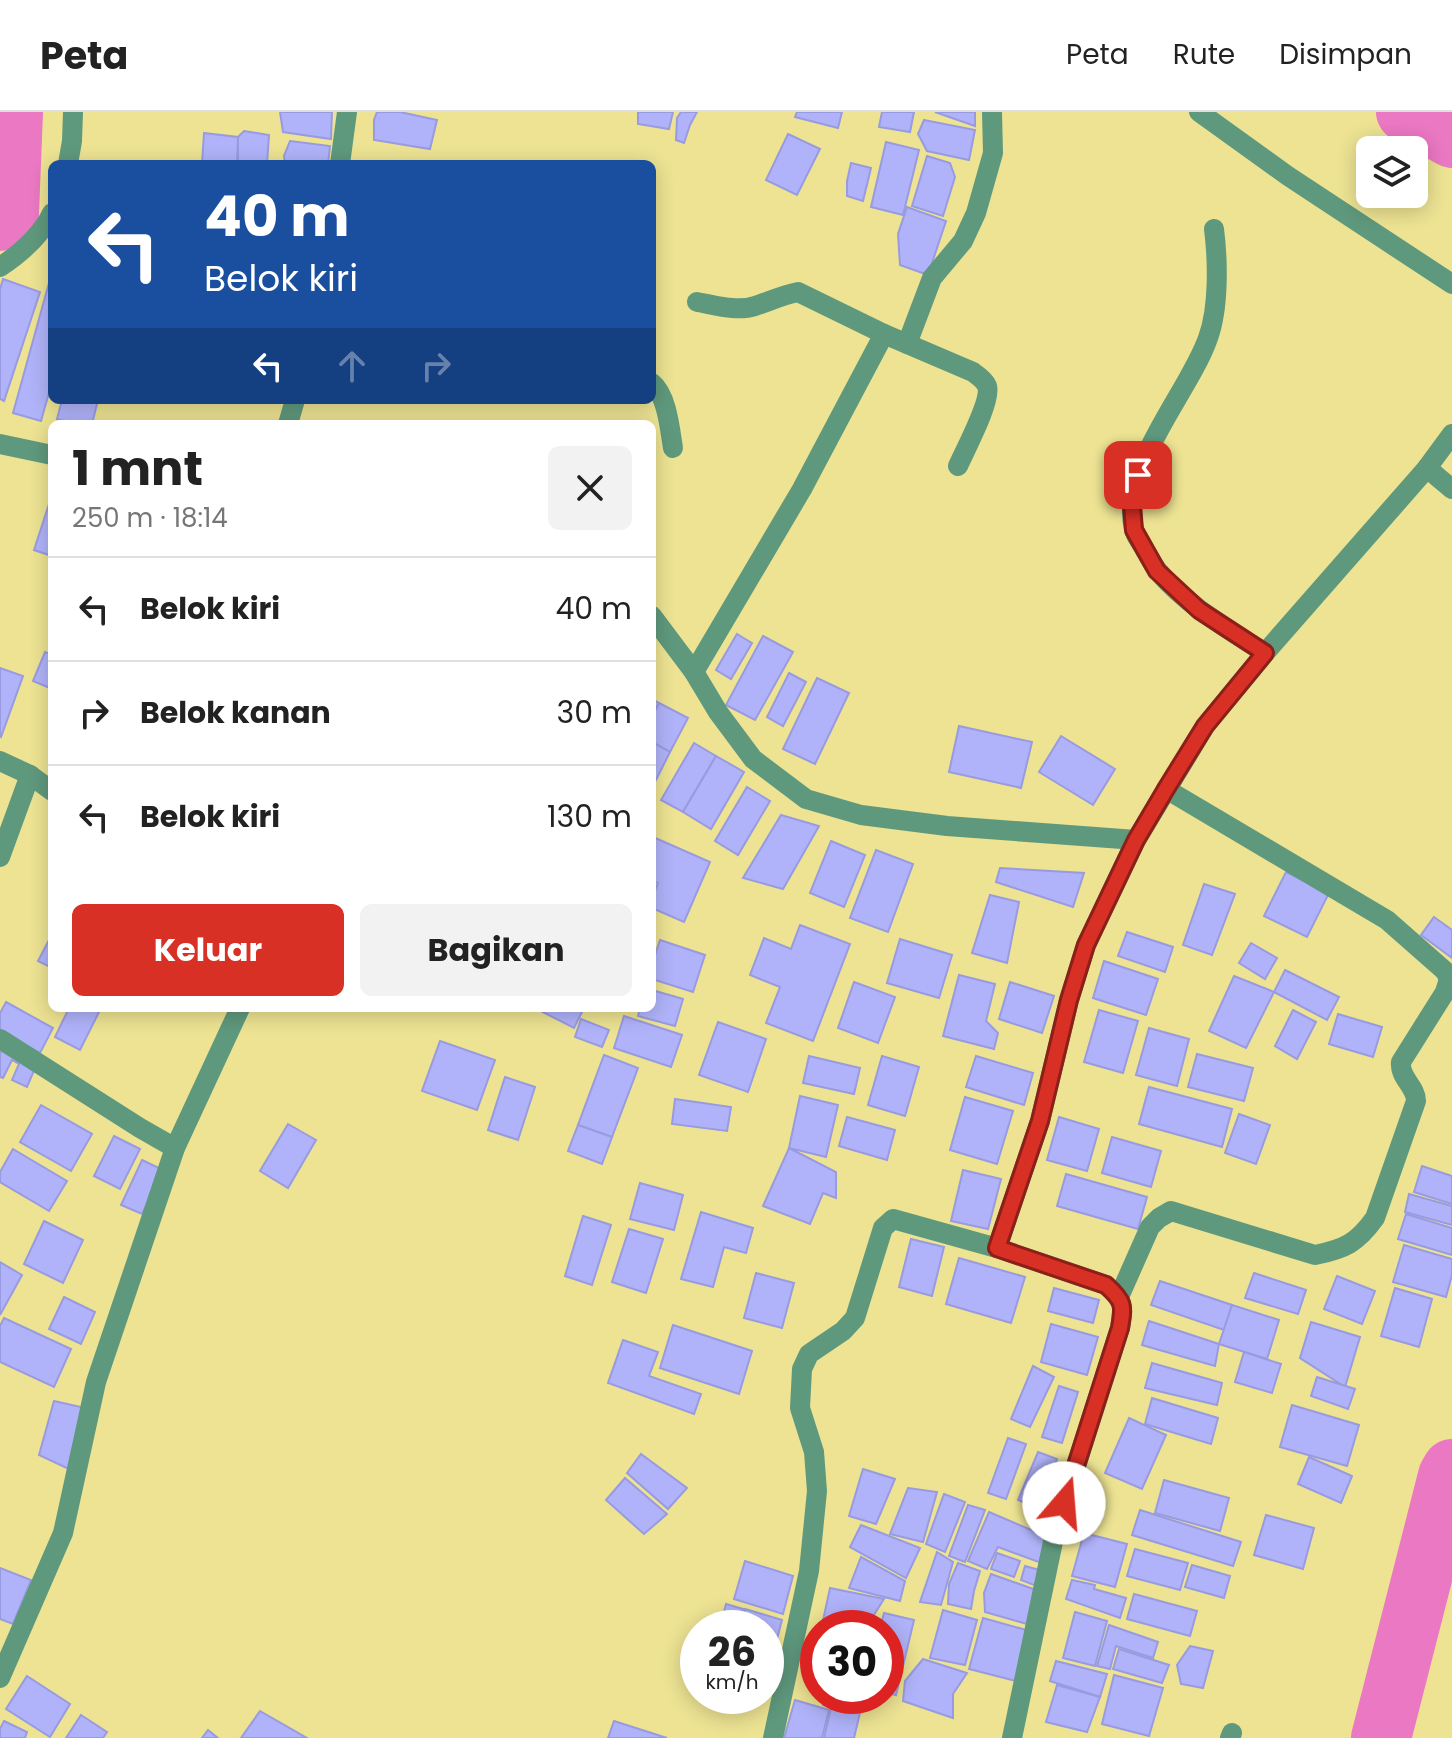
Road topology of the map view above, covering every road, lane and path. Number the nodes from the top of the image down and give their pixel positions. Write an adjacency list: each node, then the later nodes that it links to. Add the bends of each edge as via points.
1 (73, 112): 5 (street)
2 (347, 112): 6 (street)
3 (992, 112): 13 (street, via 993,153 976,213 963,241 932,278)
4 (1199, 112): 10 (street)
5 (69, 160)
6 (341, 160)
7 (48, 221): 9 (street)
8 (1214, 229): 23 (street, via 1215,301 1209,336 1138,475 1134,530 1157,571 1199,610)
9 (0, 267)
10 (1452, 284)
11 (697, 302): 12 (street, via 753,307 798,292)
12 (884, 334): 13 (street); 24 (street, via 802,489)
13 (907, 344): 19 (street, via 973,372 988,389)
14 (656, 386): 17 (street)
15 (1452, 434): 20 (street)
16 (0, 444): 18 (street)
17 (673, 448)
18 (48, 454)
19 (958, 466)
20 (1427, 468): 21 (street); 23 (street)
21 (1452, 489)
22 (656, 621): 24 (street)
23 (1265, 653): 28 (street, via 1205,726)
24 (694, 672): 29 (street, via 753,759 806,799 861,815 947,826)
25 (0, 761): 26 (street)
26 (30, 775): 27 (street); 30 (street)
27 (48, 788)
28 (1166, 789): 29 (street); 35 (street, via 1387,920 1449,979 1401,1062 1416,1101 1375,1218 1365,1232 1351,1244 1315,1255 1171,1211 1150,1227)
29 (1136, 840): 34 (street, via 1086,945 1040,1121)
30 (0, 857)
31 (238, 1012): 33 (street)
32 (0, 1039): 33 (street)
33 (175, 1148): 36 (street, via 96,1382 63,1533)
34 (997, 1248): 35 (street, via 1106,1285); 37 (street, via 893,1219 883,1228 855,1318 804,1361 800,1408 814,1452 817,1491 809,1571)
35 (1119, 1297): 38 (street, via 1124,1309 1120,1328 1055,1532)
36 (0, 1678)
37 (773, 1738)
38 (1012, 1738)

